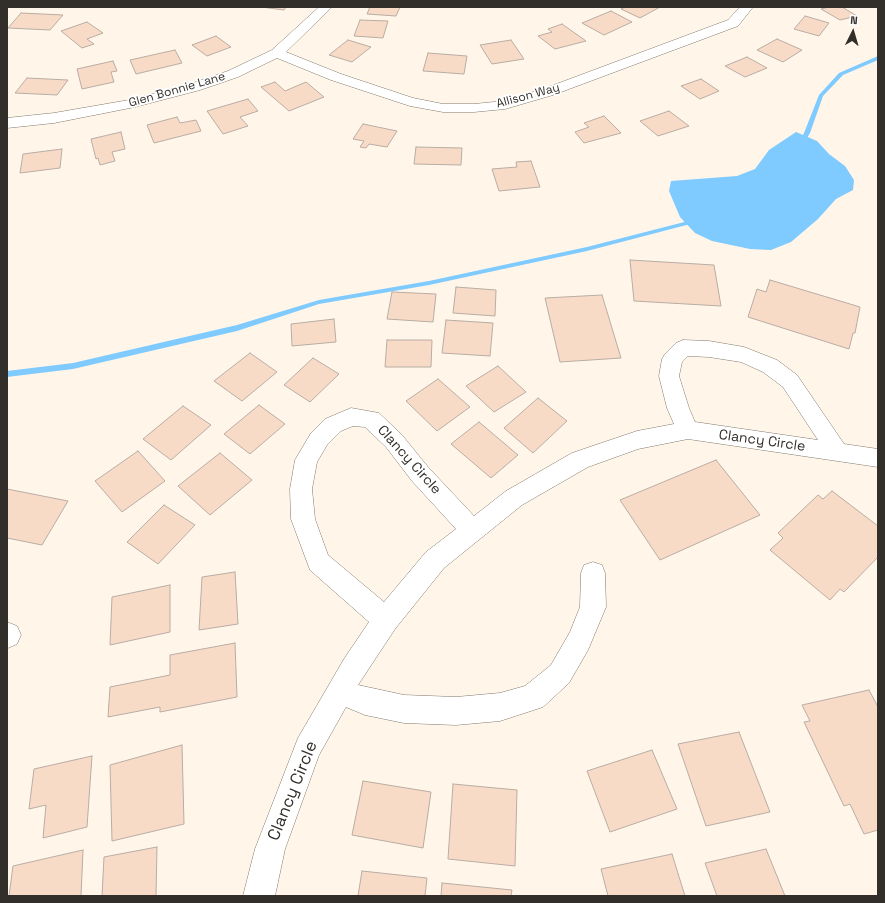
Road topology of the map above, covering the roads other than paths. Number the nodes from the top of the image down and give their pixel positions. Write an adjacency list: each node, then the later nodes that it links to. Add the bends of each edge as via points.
1 (326, 7): 3 (street, Glen Bonnie Lane)
2 (747, 7): 3 (street, Allison Way, via 732,23 681,43 548,92 505,105 474,108 443,108 410,102 336,77)
3 (277, 52): 4 (street, Glen Bonnie Lane, via 232,74 144,101 87,113)
4 (7, 123)
5 (688, 430): 6 (street, Clancy Circle); 6 (street, Clancy Circle, via 678,408 669,376 672,359 683,348 709,349 744,355 770,366 790,381); 8 (street, Clancy Circle, via 637,440 580,460 514,498)
6 (837, 451): 7 (street, Clancy Circle)
7 (878, 458)
8 (472, 530): 10 (street, Clancy Circle, via 435,560); 10 (street, Clancy Circle, via 420,474 394,440 371,419 351,417 333,425 319,439 306,460 301,489 303,519 319,562)
9 (593, 573): 11 (street, via 592,607 580,641 560,674 533,697 500,707 404,709 365,701)
10 (386, 620): 11 (street, Clancy Circle)
11 (340, 691): 12 (street, Clancy Circle, via 308,748 270,849)
12 (259, 896)

